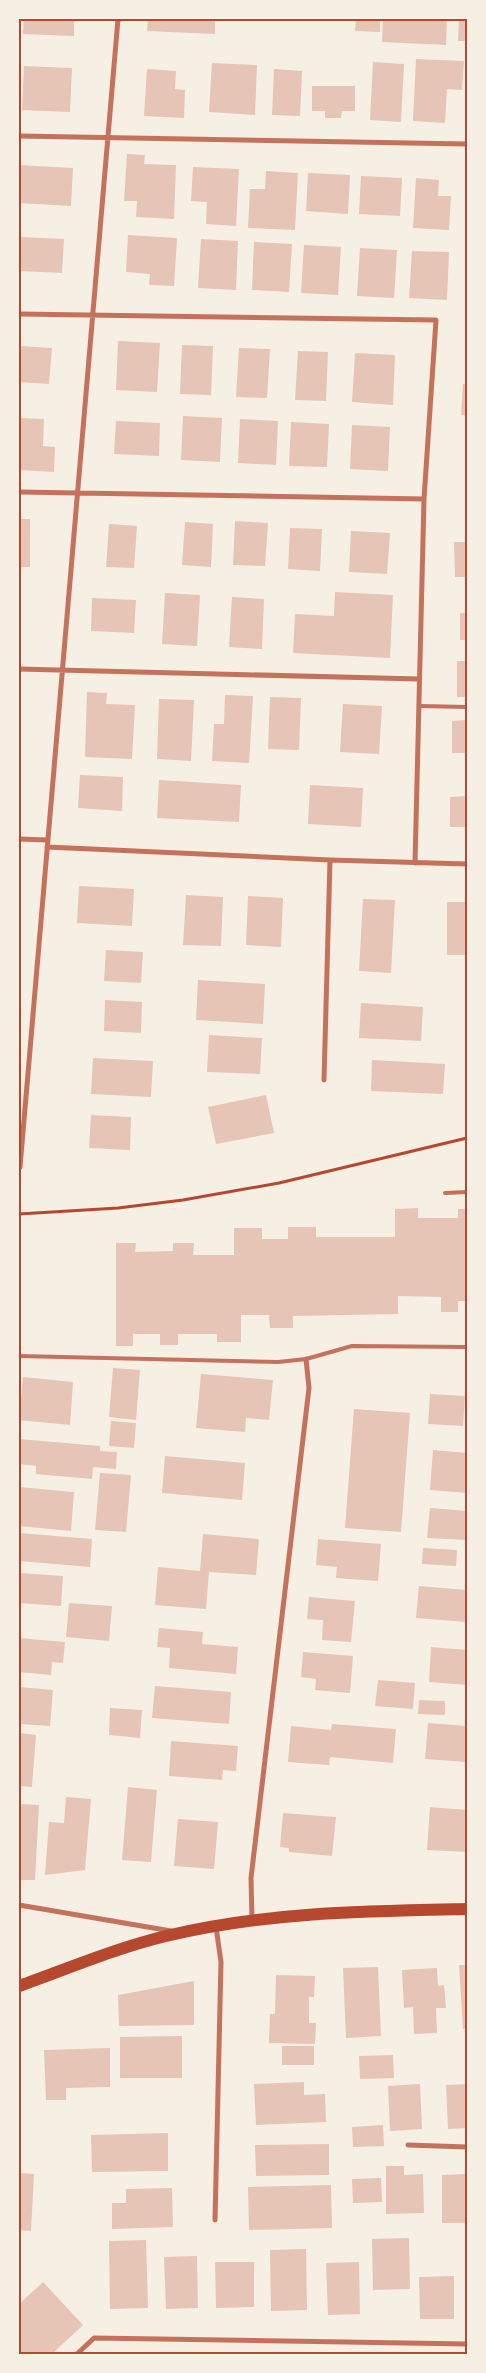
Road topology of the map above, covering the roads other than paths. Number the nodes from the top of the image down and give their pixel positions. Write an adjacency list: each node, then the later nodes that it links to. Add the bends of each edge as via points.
1 (118, 19): 3 (street)
2 (19, 136): 3 (street)
3 (108, 138): 4 (street); 6 (street)
4 (467, 144)
5 (19, 314): 6 (street)
6 (93, 315): 8 (street); 9 (street, via 436,320)
7 (19, 492): 8 (street)
8 (78, 493): 9 (street); 11 (street)
9 (424, 500): 12 (street)
10 (19, 669): 11 (street)
11 (62, 670): 12 (street); 16 (street)
12 (419, 679): 13 (street)
13 (420, 706): 14 (lane); 19 (street)
14 (467, 707)
15 (19, 839): 16 (street)
16 (48, 840): 17 (street)
17 (48, 847): 18 (street); 22 (street)
18 (330, 860): 19 (street); 21 (street)
19 (415, 862): 20 (street)
20 (467, 864)
21 (324, 1080)
22 (20, 1167)
23 (467, 1192): 24 (lane)
24 (445, 1193)
25 (467, 1347): 27 (lane, via 352,1346)
26 (19, 1356): 27 (lane, via 278,1362)
27 (306, 1359): 30 (street, via 309,1388 251,1878)
28 (19, 1905): 32 (street)
29 (467, 1909): 30 (main road, via 315,1913)
30 (252, 1920): 31 (main road)
31 (216, 1926): 32 (main road); 36 (street, via 221,1962)
32 (181, 1933): 33 (main road, via 124,1948)
33 (19, 1986)
34 (408, 2145): 35 (street)
35 (467, 2147)
36 (215, 2220)
37 (467, 2344): 38 (street, via 94,2338)
38 (77, 2354)

